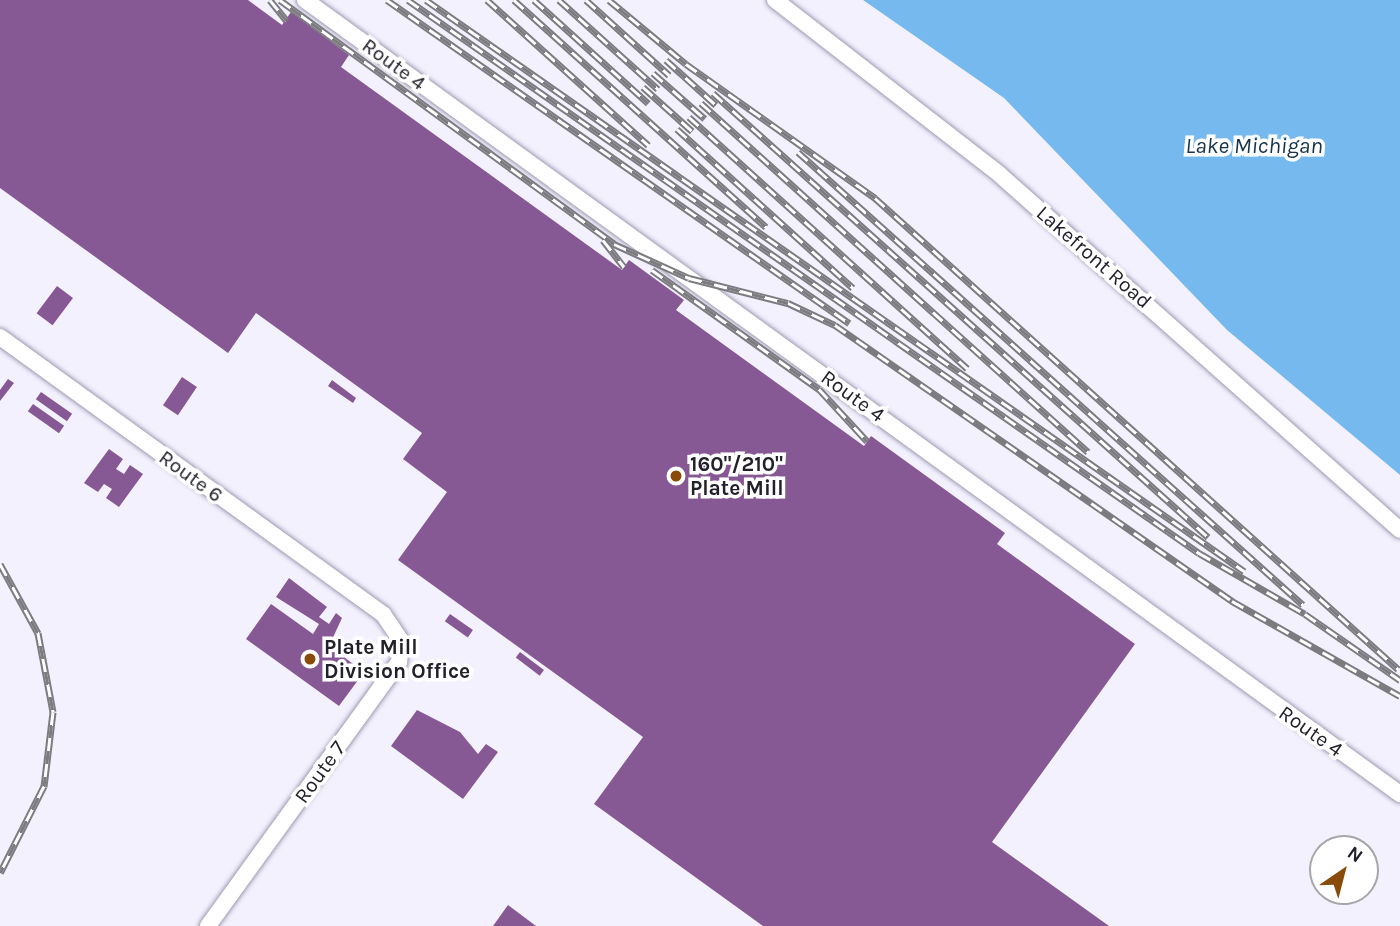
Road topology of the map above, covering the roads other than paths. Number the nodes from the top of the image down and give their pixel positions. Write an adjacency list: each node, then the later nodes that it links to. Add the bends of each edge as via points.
1 (305, 0): 6 (street, Route 4)
2 (775, 0): 4 (street, Lakefront Road, via 999,174)
3 (0, 337): 5 (street, Route 6)
4 (1400, 530)
5 (383, 614): 7 (street, Route 7, via 401,641 399,662)
6 (1400, 794)
7 (208, 926)

